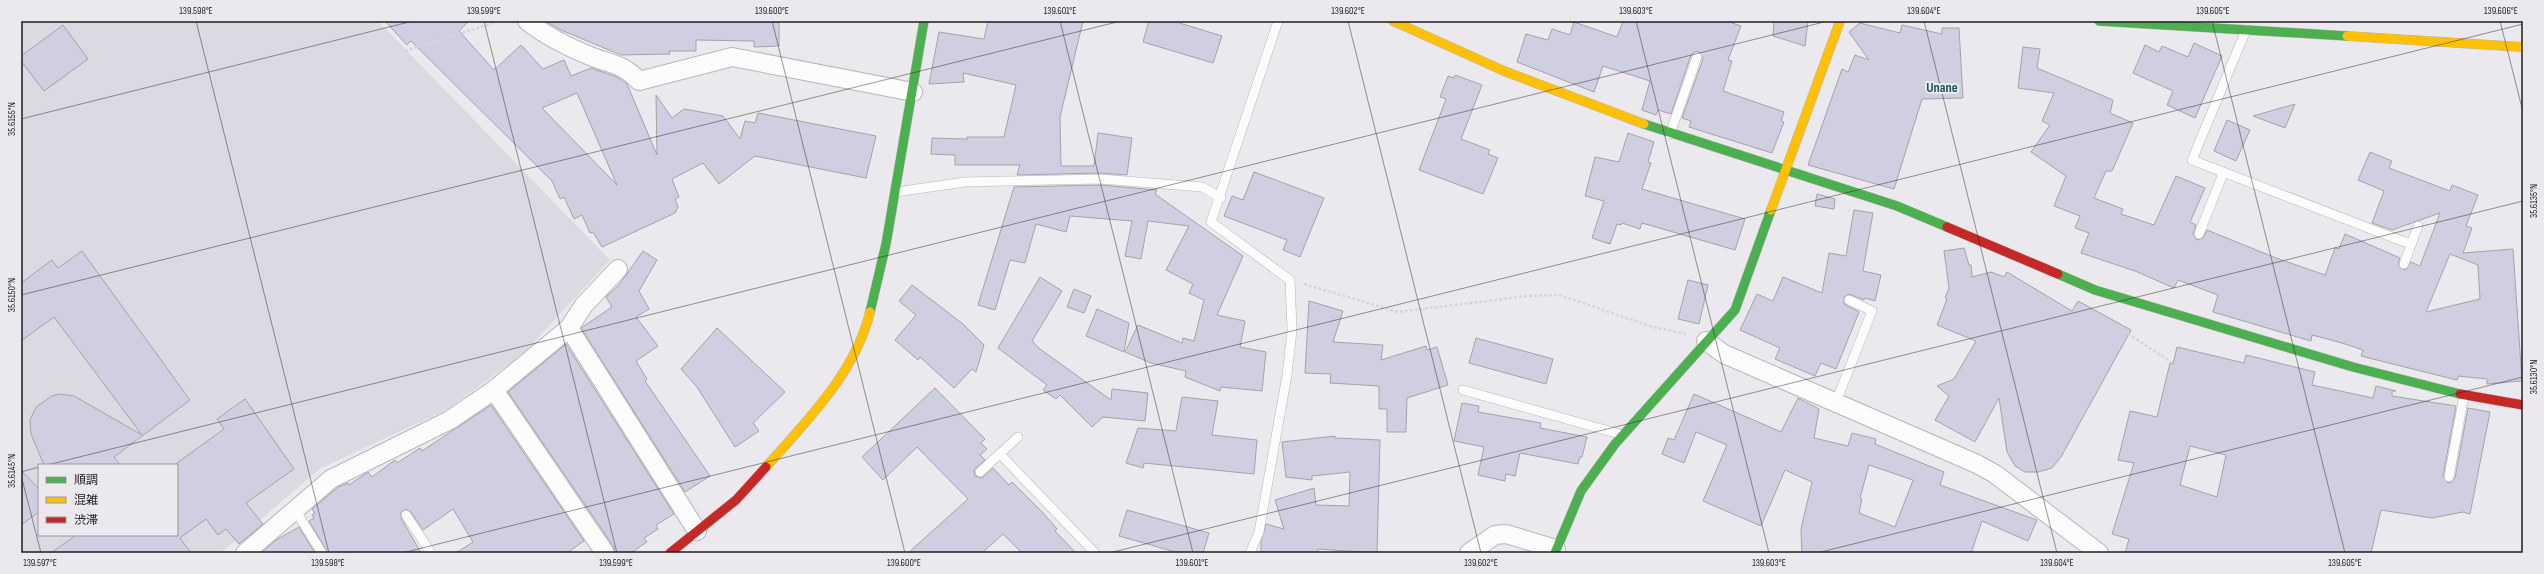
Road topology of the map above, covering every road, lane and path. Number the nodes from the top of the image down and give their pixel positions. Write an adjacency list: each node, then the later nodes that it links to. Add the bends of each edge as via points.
1 (499, 21): 10 (path)
2 (527, 21): 12 (street, via 542,33 629,70 639,81 732,57)
3 (924, 21): 12 (street)
4 (1278, 21): 17 (lane)
5 (1392, 21): 13 (street, via 1504,70)
6 (1840, 21): 14 (street)
7 (2099, 21): 8 (street)
8 (2246, 30): 9 (street); 15 (lane, via 2192,160)
9 (2523, 47)
10 (405, 51)
11 (1697, 57): 13 (lane)
12 (913, 92): 16 (street)
13 (1670, 134): 14 (street)
14 (1786, 170): 27 (street, via 1753,267 1735,310); 31 (street, via 1897,206 2095,290 2353,367)
15 (2223, 174): 19 (lane); 20 (lane)
16 (896, 192): 17 (lane, via 965,182 1100,179 1202,187); 41 (street, via 866,329 843,373 800,428 736,500)
17 (1220, 198): 23 (lane, via 1211,222)
18 (2418, 226): 20 (lane)
19 (2199, 234)
20 (2410, 244): 21 (lane)
21 (2404, 264)
22 (618, 269): 25 (street, via 584,305)
23 (1290, 280): 27 (path, via 1398,312 1528,296 1559,295 1653,327 1680,332); 49 (lane, via 1292,330 1287,374 1259,532)
24 (1849, 300): 32 (lane, via 1872,311)
25 (569, 328): 29 (street); 41 (street)
26 (2128, 334): 28 (path)
27 (1706, 341): 32 (street, via 1724,354); 34 (street)
28 (2173, 363)
29 (494, 390): 39 (street, via 450,420 331,479); 46 (street)
30 (1463, 390): 34 (lane)
31 (2464, 395): 33 (street); 38 (lane)
32 (1836, 402): 51 (street, via 1995,474)
33 (2523, 405)
34 (1623, 435): 42 (street, via 1582,491)
35 (1018, 437): 36 (lane)
36 (1000, 454): 37 (lane); 48 (lane)
37 (980, 472)
38 (2449, 477)
39 (295, 510): 43 (street); 44 (lane)
40 (406, 515): 45 (lane)
41 (697, 531): 47 (street)
42 (1555, 551): 50 (street, via 1506,534 1495,535)
43 (244, 553)
44 (322, 553)
45 (431, 553)
46 (605, 553)
47 (670, 553)
48 (1095, 553)
49 (1250, 553)
50 (1468, 553)
51 (2099, 553)

